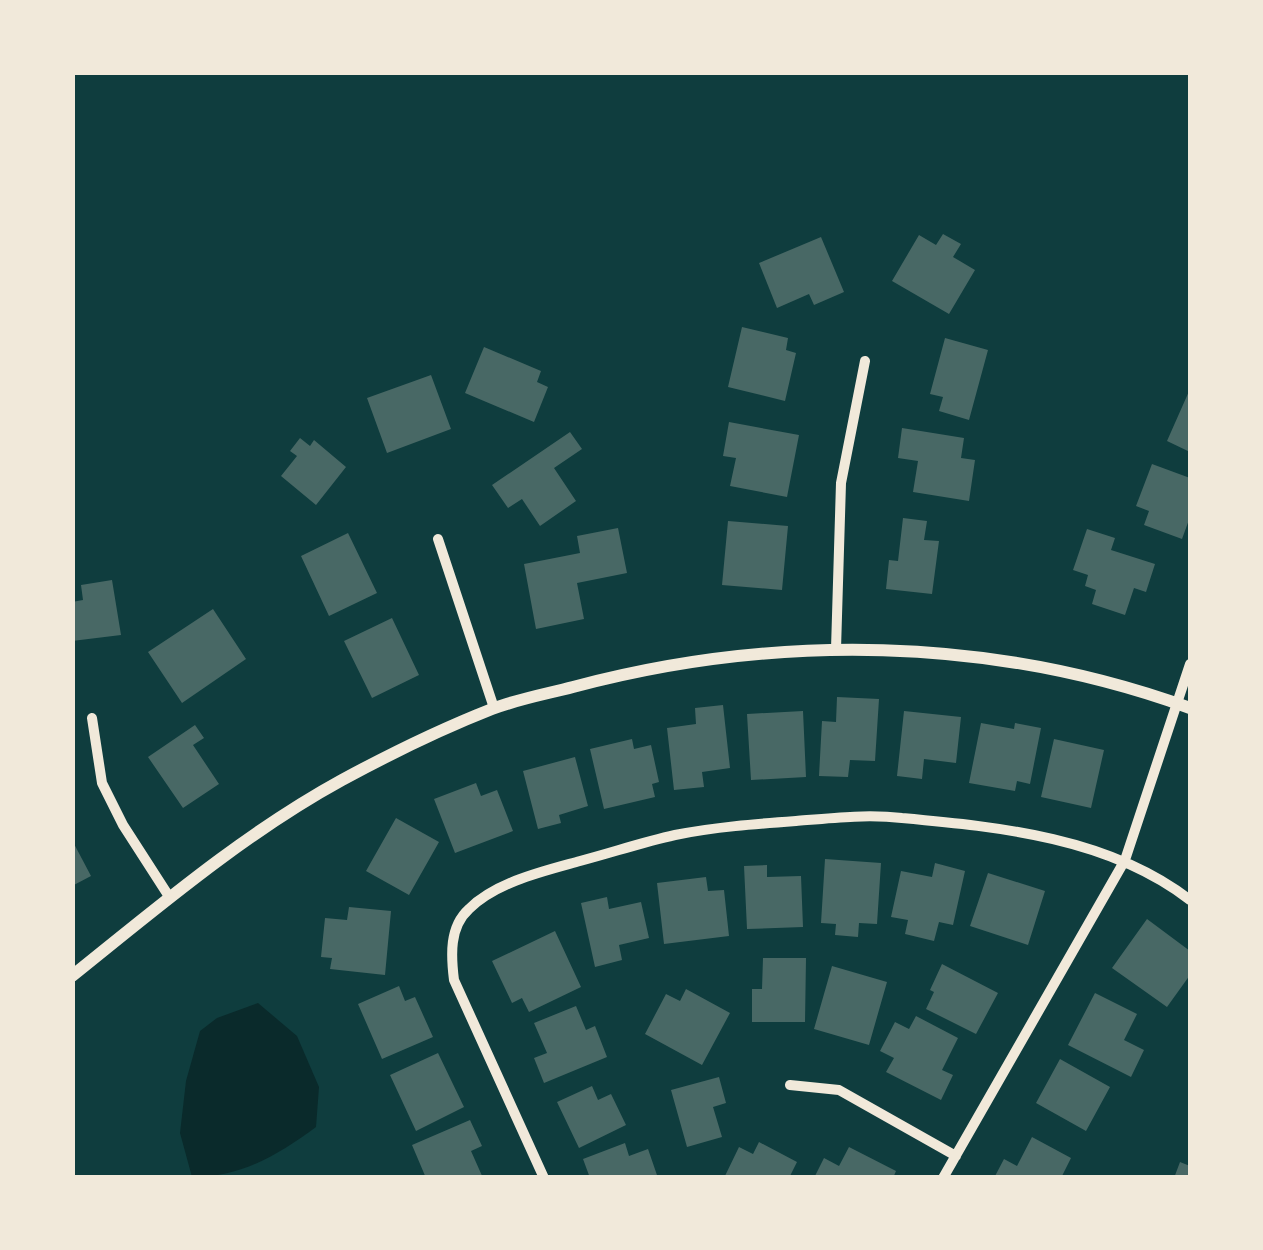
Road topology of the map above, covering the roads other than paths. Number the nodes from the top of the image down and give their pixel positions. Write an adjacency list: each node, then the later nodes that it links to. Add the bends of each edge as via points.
1 (865, 362): 3 (street, via 841,482)
2 (438, 538): 6 (street)
3 (836, 649): 5 (street, via 952,654 1032,666); 6 (street, via 660,665)
4 (1190, 664): 5 (street)
5 (1184, 706): 8 (street)
6 (494, 708): 9 (street, via 340,781)
7 (92, 718): 9 (street, via 102,783)
8 (1125, 860): 10 (street); 13 (street); 14 (street, via 1024,833 898,817 838,817 673,836 493,892 467,910 455,932 454,980)
9 (170, 898): 11 (street)
10 (1190, 900)
11 (72, 976)
12 (790, 1085): 13 (street, via 839,1090)
13 (956, 1156): 15 (street)
14 (544, 1178)
15 (944, 1178)

